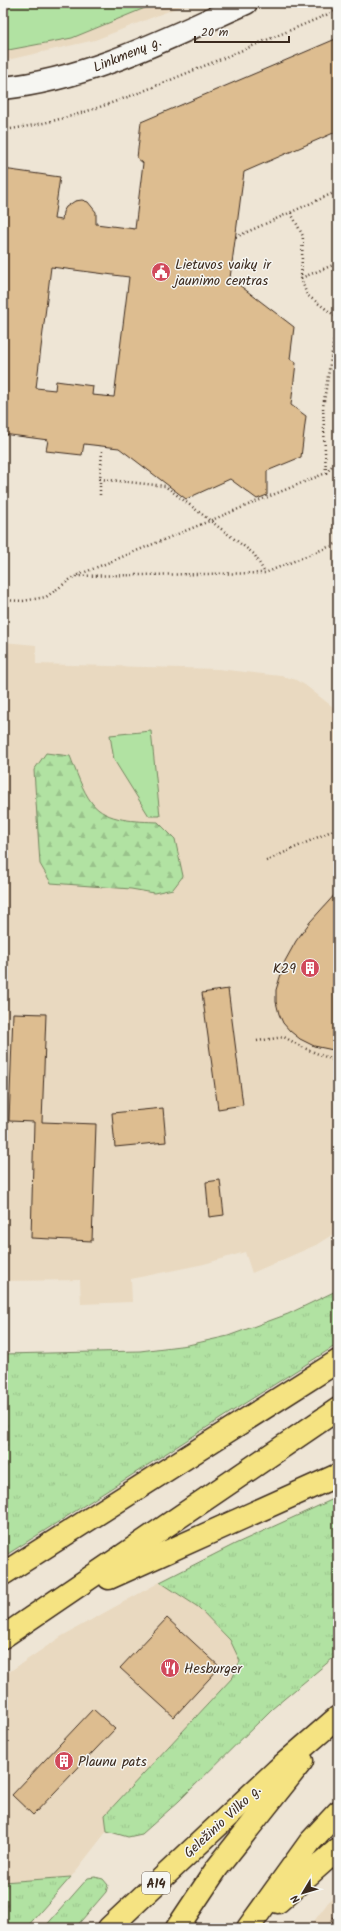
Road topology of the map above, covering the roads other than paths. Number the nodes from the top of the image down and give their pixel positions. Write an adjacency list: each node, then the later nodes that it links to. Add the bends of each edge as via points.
1 (246, 3): 2 (street, Linkmenų g., via 111,61 69,76)
2 (3, 88)
3 (338, 1361): 6 (main road)
4 (338, 1409): 7 (main road)
5 (338, 1475): 7 (main road)
6 (3, 1574)
7 (57, 1602): 8 (main road, via 22,1622)
8 (3, 1637)
9 (338, 1717): 12 (main road, Geležinio Vilko g. / A14, via 266,1780); 13 (main road, Geležinio Vilko g., via 217,1868)
10 (338, 1812): 14 (main road, via 310,1842)
11 (338, 1849): 14 (main road)
12 (109, 1928)
13 (177, 1928)
14 (249, 1928)

